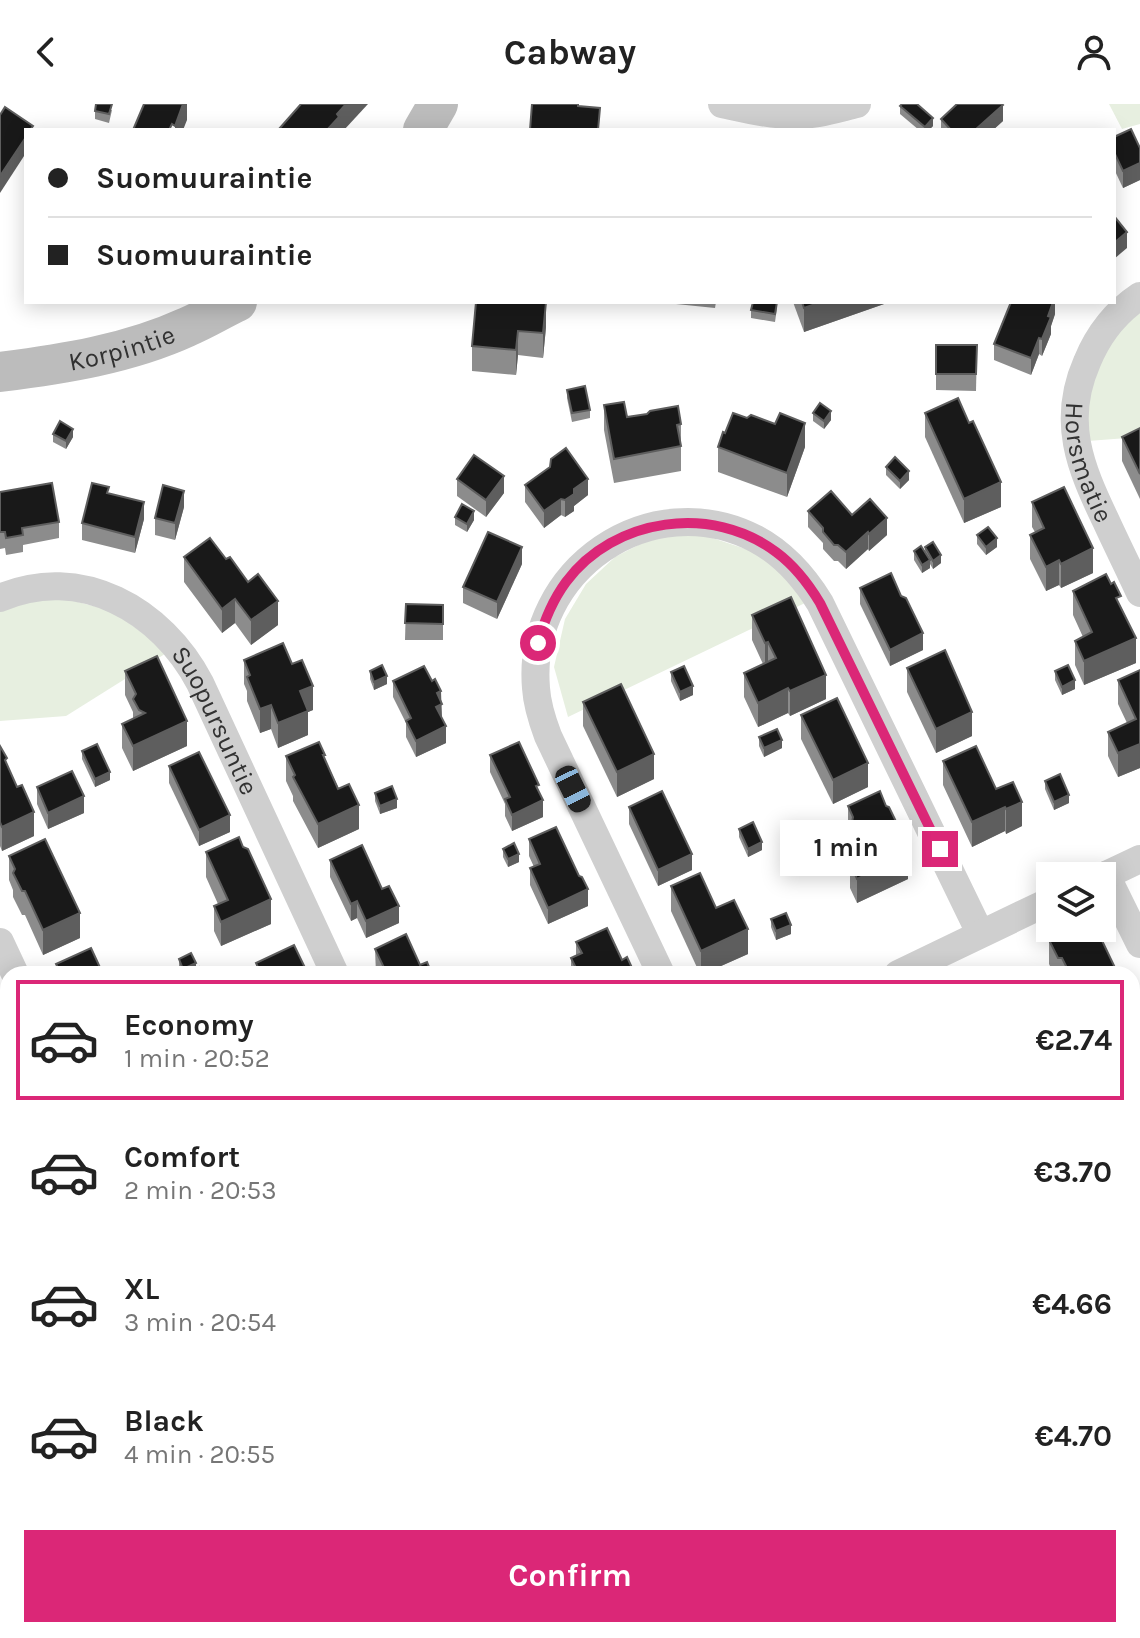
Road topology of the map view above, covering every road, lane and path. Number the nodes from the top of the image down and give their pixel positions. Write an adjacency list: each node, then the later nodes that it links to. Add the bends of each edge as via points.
1 (438, 104): 4 (street)
2 (722, 104): 3 (street, via 795,116)
3 (857, 104)
4 (424, 128)
5 (1140, 296): 8 (street, Horsmatie, via 1119,313 1092,350 1074,415 1087,482)
6 (233, 304): 7 (street, Korpintie, via 135,346 63,364)
7 (0, 372)
8 (1140, 593)
9 (0, 598): 18 (street, Suopursuntie, via 39,586 84,589 140,613 176,645 200,683)
10 (1140, 859): 11 (street)
11 (1116, 870)
12 (1116, 899): 16 (street)
13 (1036, 907): 14 (street)
14 (980, 933): 19 (street, via 808,584 785,559 735,530 667,524 644,528 602,548 568,579 545,620 535,666 548,736); 20 (street)
15 (0, 942): 17 (street)
16 (1140, 944)
17 (11, 966)
18 (331, 966)
19 (657, 966)
20 (914, 966)

